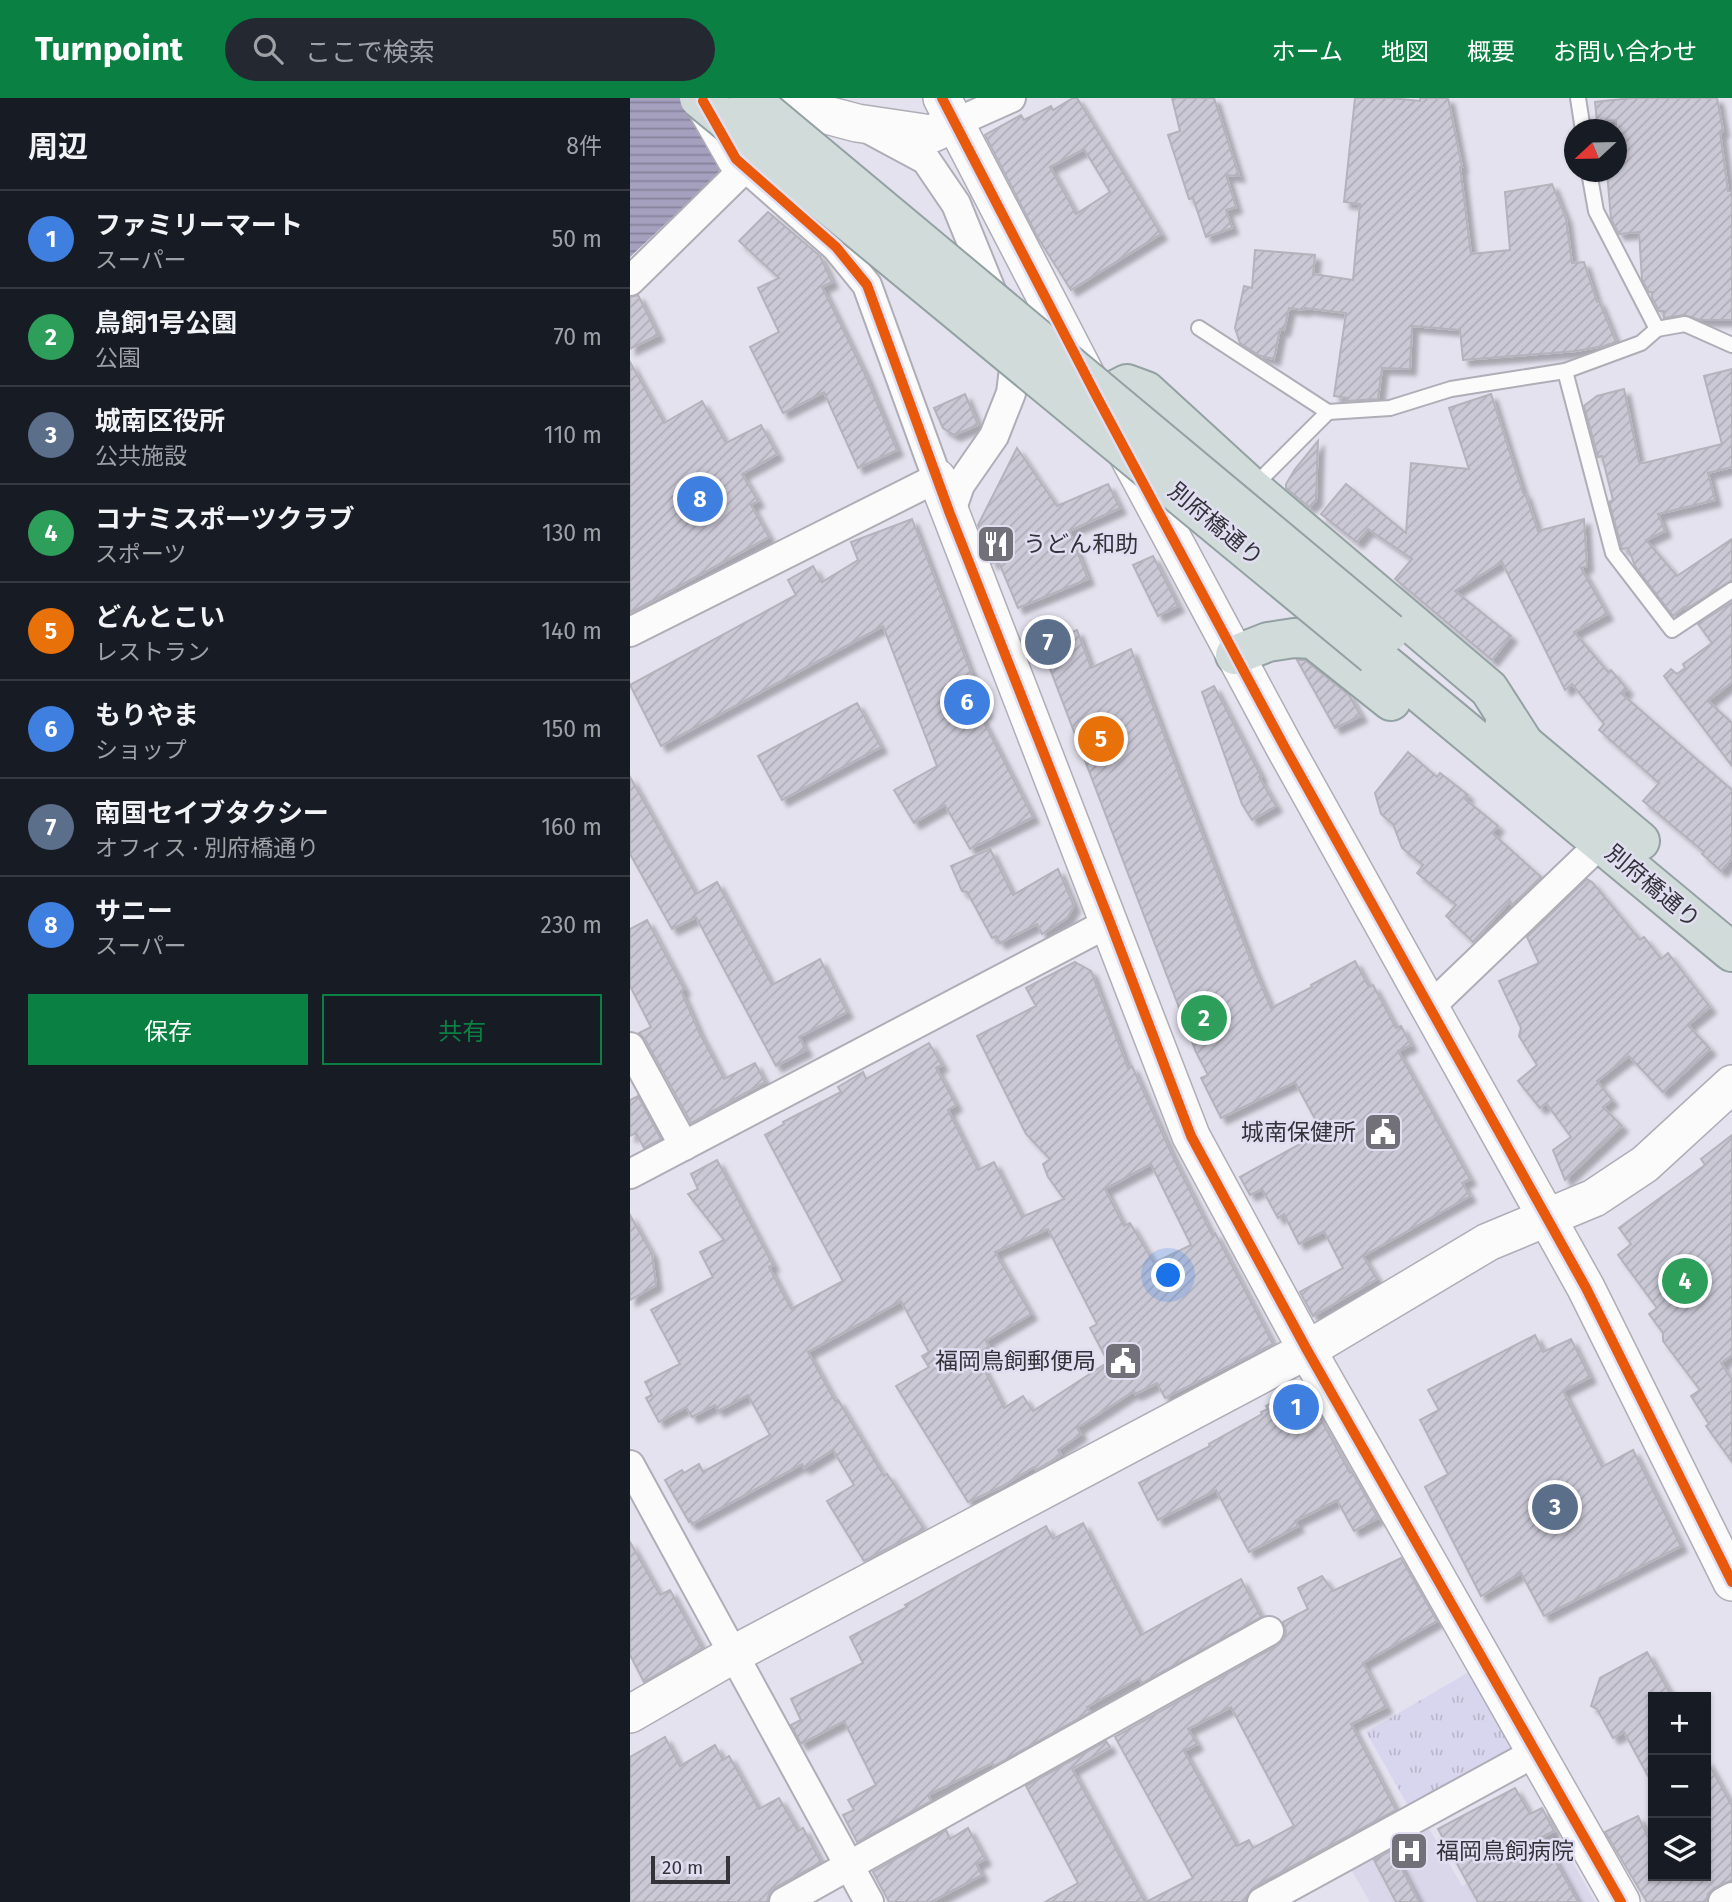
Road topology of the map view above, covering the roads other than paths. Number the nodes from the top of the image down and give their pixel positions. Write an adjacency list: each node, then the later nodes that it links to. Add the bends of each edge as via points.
1 (748, 98): 23 (highway, 別府橋通り, bridge)
2 (1011, 98): 6 (street)
3 (1578, 98): 7 (lane)
4 (701, 99): 9 (street); 23 (highway, 別府橋通り, bridge)
5 (776, 102): 8 (street)
6 (949, 111): 8 (street, via 930,134); 16 (street)
7 (1581, 119)
8 (857, 123): 20 (street, via 926,160 956,204 1011,341 1011,393 994,436 960,485)
9 (741, 164): 11 (street); 18 (street, via 836,247 867,285)
10 (1592, 182): 13 (lane, via 1596,211)
11 (630, 281)
12 (1199, 328): 17 (lane)
13 (1657, 329): 14 (lane, via 1685,324); 15 (lane, via 1641,343)
14 (1732, 345)
15 (1565, 371): 17 (lane, via 1451,389 1390,408); 21 (lane, via 1613,553 1621,564 1672,630)
16 (1098, 399): 19 (highway, via 1127,384 1146,391); 24 (street)
17 (1328, 412): 19 (lane)
18 (937, 478): 20 (street); 22 (street)
19 (1252, 488): 25 (highway, via 1489,689)
20 (950, 514): 28 (street)
21 (1732, 590)
22 (630, 632)
23 (1381, 644): 25 (highway, 別府橋通り); 26 (highway, 別府橋通り)
24 (1235, 656): 26 (highway, via 1268,642 1313,639 1569,845); 30 (street)
25 (1523, 742): 27 (highway, 別府橋通り)
26 (1601, 843): 29 (highway, 別府橋通り); 30 (street)
27 (1732, 920)
28 (1110, 922): 33 (street); 36 (street, via 1191,1136)
29 (1732, 952)
30 (1429, 1008): 35 (street)
31 (630, 1047): 33 (street)
32 (1732, 1084): 35 (street, via 1645,1164 1594,1198)
33 (684, 1146): 34 (street)
34 (630, 1174)
35 (1547, 1217): 36 (street, via 1489,1242); 38 (street)
36 (1307, 1350): 40 (street); 42 (street)
37 (630, 1465): 40 (street)
38 (1728, 1562)
39 (1269, 1631): 43 (street)
40 (734, 1654): 41 (street); 43 (street)
41 (630, 1714)
42 (1536, 1752): 47 (street); 48 (street)
43 (849, 1867): 45 (street); 46 (street)
44 (1732, 1897): 49 (street)
45 (784, 1902)
46 (869, 1902)
47 (1262, 1902)
48 (1620, 1902)
49 (1723, 1902)

